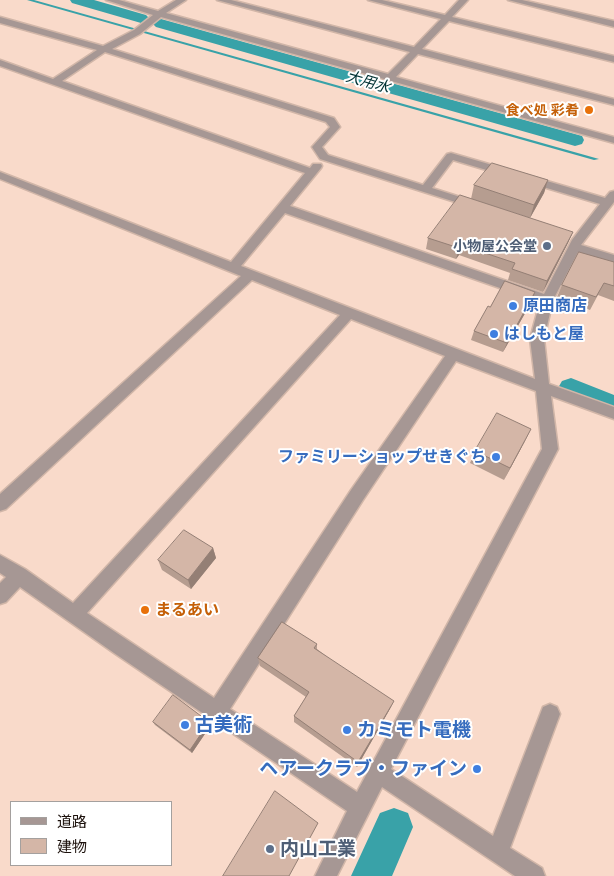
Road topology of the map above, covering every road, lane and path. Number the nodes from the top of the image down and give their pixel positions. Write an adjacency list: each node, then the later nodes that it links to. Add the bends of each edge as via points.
1 (110, 0): 7 (street)
2 (182, 0): 7 (street)
3 (221, 0): 12 (street)
4 (372, 0): 8 (street)
5 (464, 0): 8 (street)
6 (512, 0): 10 (street)
7 (160, 14): 11 (street, via 137,32); 15 (street)
8 (447, 19): 12 (street); 13 (street)
9 (0, 20): 11 (street)
10 (614, 24)
11 (104, 49): 16 (street); 19 (street, via 330,120 336,127 317,147)
12 (417, 50): 15 (street); 17 (street)
13 (614, 59)
14 (0, 63): 16 (street)
15 (390, 78): 18 (street)
16 (56, 82): 20 (street)
17 (614, 102)
18 (614, 140)
19 (324, 157): 20 (street); 22 (street)
20 (312, 172): 24 (street)
21 (0, 174): 28 (street)
22 (425, 189): 23 (street, via 451,156); 25 (street)
23 (611, 198): 26 (street)
24 (282, 208): 28 (street); 30 (street)
25 (488, 209)
26 (574, 241): 27 (street); 30 (street)
27 (614, 259)
28 (234, 267): 29 (street)
29 (250, 275): 31 (street); 35 (street)
30 (547, 300): 33 (street, via 536,339)
31 (350, 312): 32 (street); 39 (street)
32 (454, 353): 33 (street); 40 (street)
33 (542, 388): 34 (street); 42 (street, via 550,449)
34 (614, 413)
35 (0, 504)
36 (0, 563): 37 (street)
37 (19, 575): 38 (street); 39 (street)
38 (0, 596)
39 (74, 615): 40 (street)
40 (216, 711): 43 (street)
41 (550, 714): 44 (street)
42 (379, 773): 43 (street); 44 (street)
43 (360, 806): 45 (street)
44 (498, 852): 46 (street)
45 (328, 875)
46 (534, 876)

